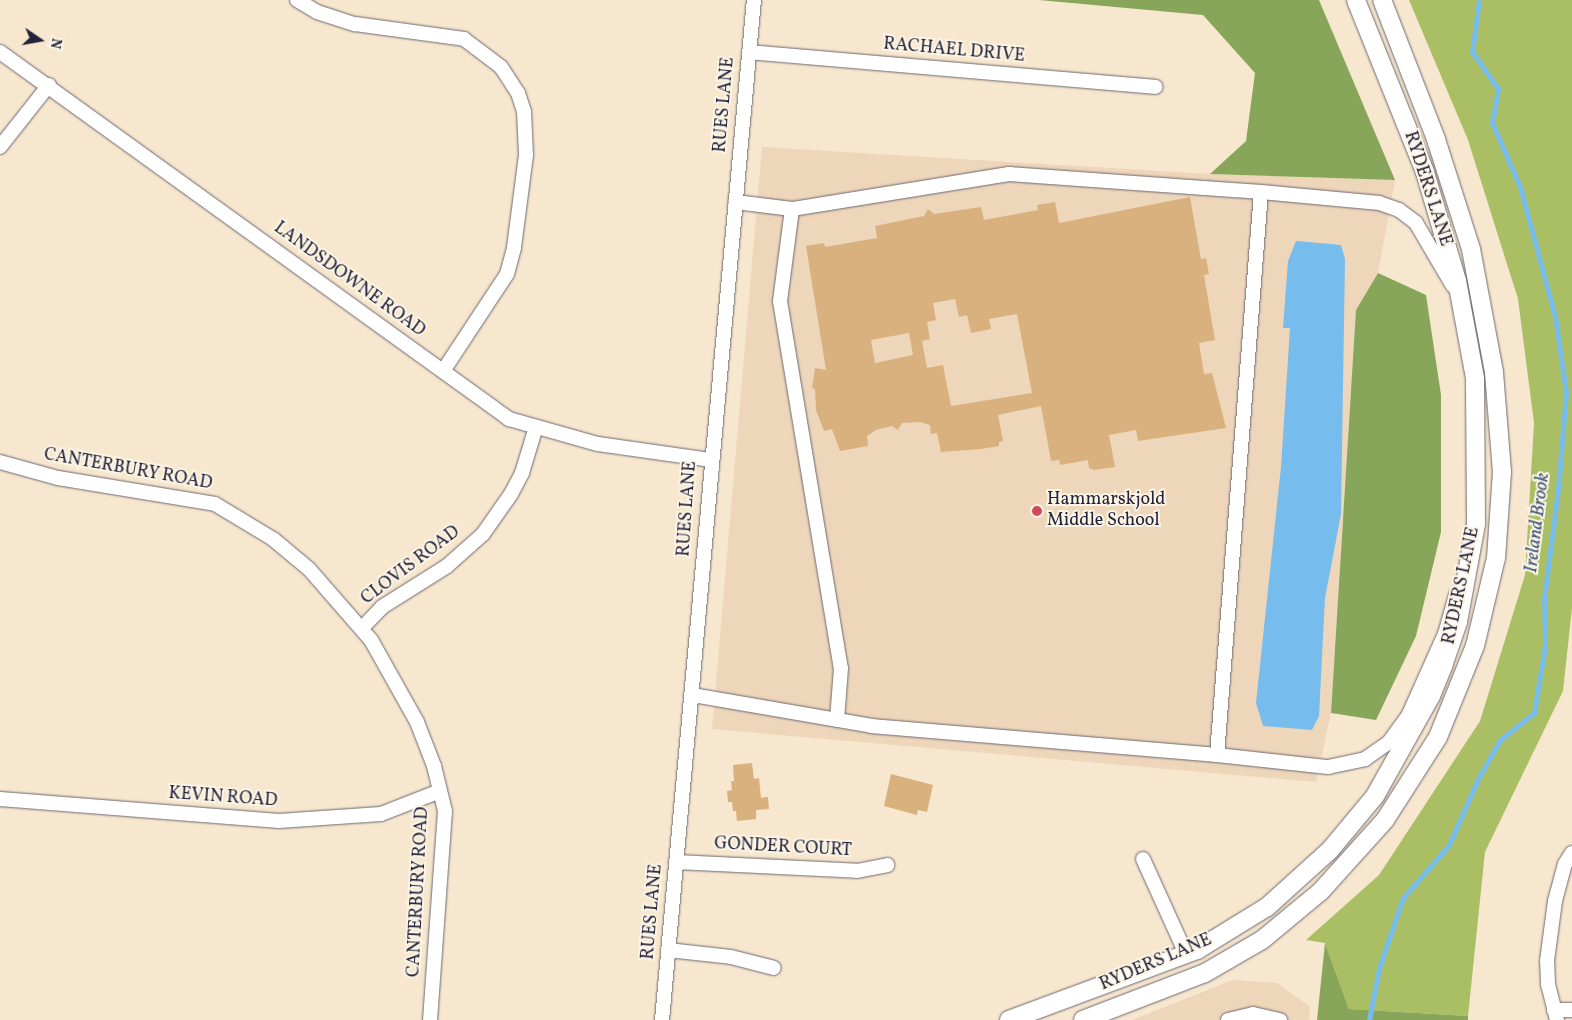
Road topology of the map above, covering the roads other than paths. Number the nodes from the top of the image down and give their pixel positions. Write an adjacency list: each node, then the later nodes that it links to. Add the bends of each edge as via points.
1 (297, 0): 14 (street, via 317,12 355,24 464,39 501,67 518,93 524,111 526,155 507,274)
2 (754, 0): 6 (street, RUES LANE)
3 (1356, 0): 13 (main road, RYDERS LANE, via 1425,172)
4 (1382, 0): 37 (main road, RYDERS LANE, via 1436,139 1471,249 1494,372 1502,472 1496,558 1475,646 1433,745 1385,820 1321,891 1262,940 1205,973)
5 (0, 52): 7 (street, LANDSDOWNE ROAD)
6 (749, 52): 8 (street, RACHAEL DRIVE); 11 (street, RUES LANE)
7 (49, 85): 9 (street); 14 (street, LANDSDOWNE ROAD)
8 (1155, 87)
9 (0, 147)
10 (1261, 192): 12 (street, via 1009,174); 13 (street, via 1380,203 1399,210 1416,223 1436,251); 22 (street)
11 (735, 202): 12 (street); 16 (street, RUES LANE)
12 (792, 209): 21 (street, via 780,300 841,668)
13 (1460, 301): 18 (main road, RYDERS LANE, via 1475,378)
14 (443, 371): 15 (street, LANDSDOWNE ROAD, via 509,419)
15 (536, 427): 16 (street, LANDSDOWNE ROAD, via 598,444); 19 (street, CLOVIS ROAD, via 522,472 483,534 447,566 382,607)
16 (710, 460): 20 (street, RUES LANE)
17 (0, 462): 19 (street, CANTERBURY ROAD, via 58,478 215,504 273,539 309,569)
18 (1476, 524): 22 (street, via 1445,634 1409,714 1388,742 1365,759 1328,767); 30 (main road, RYDERS LANE, via 1458,622 1444,663 1427,704 1375,796 1330,850 1266,907)
19 (362, 628): 23 (street, CANTERBURY ROAD, via 396,680 417,722)
20 (693, 695): 21 (street); 27 (street, RUES LANE)
21 (837, 720): 22 (street)
22 (1217, 754)
23 (440, 791): 24 (street, KEVIN ROAD, via 381,814 280,821); 34 (street, CANTERBURY ROAD, via 445,811)
24 (0, 799)
25 (1572, 853): 33 (street, via 1565,864 1555,901 1547,961)
26 (1143, 859): 30 (street)
27 (676, 862): 28 (street, GONDER COURT, via 857,871); 29 (street, RUES LANE)
28 (887, 865)
29 (668, 950): 31 (street, via 731,957); 35 (street, RUES LANE)
30 (1186, 954): 36 (main road, RYDERS LANE)
31 (774, 968)
32 (1572, 1010): 33 (street)
33 (1556, 1015)
34 (430, 1020)
35 (662, 1020)
36 (1010, 1020)
37 (1083, 1020)
38 (1228, 1020): 39 (street, via 1253,1014)
39 (1280, 1020)

